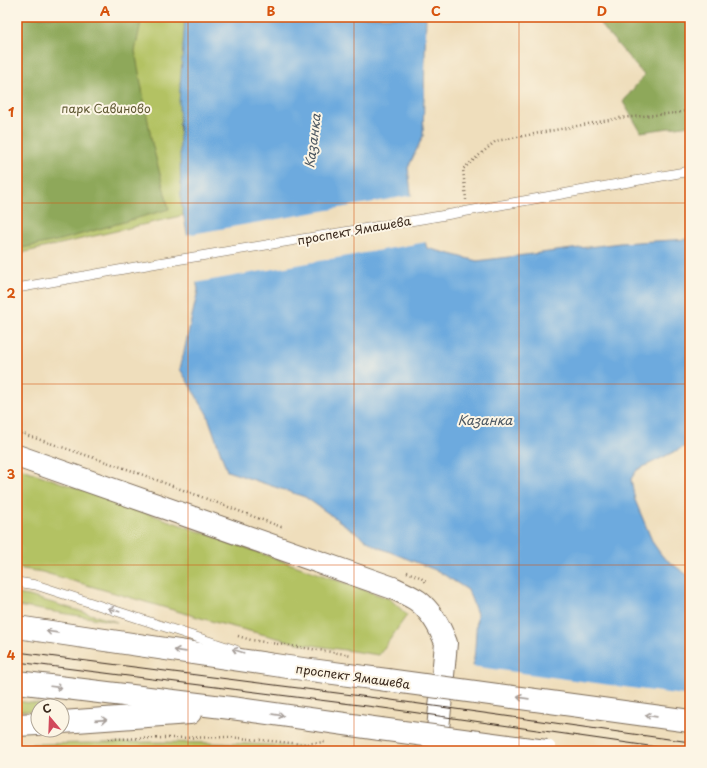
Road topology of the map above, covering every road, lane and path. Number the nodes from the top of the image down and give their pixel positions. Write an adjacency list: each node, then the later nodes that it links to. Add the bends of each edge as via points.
1 (690, 110): 3 (path, via 620,118 496,141 463,169)
2 (690, 171): 3 (lane, проспект Ямашева)
3 (468, 210): 4 (lane, проспект Ямашева)
4 (17, 288)
5 (17, 456): 19 (main road, via 393,588 418,601 434,616 446,643)
6 (17, 582): 10 (lane, one-way to 6, via 36,585)
7 (17, 627): 10 (main road, проспект Ямашева, one-way to 7)
8 (236, 635): 9 (path, via 251,640)
9 (359, 656)
10 (288, 667): 14 (main road, проспект Ямашева, one-way to 10, bridge)
11 (17, 682): 12 (main road, one-way to 12)
12 (240, 709): 13 (main road, one-way to 12); 20 (main road, one-way to 20, bridge)
13 (70, 721)
14 (690, 721)
15 (30, 724): 16 (main road)
16 (17, 725)
17 (105, 739): 18 (path, via 229,737 302,744)
18 (332, 741)
19 (436, 751)
20 (546, 751)

